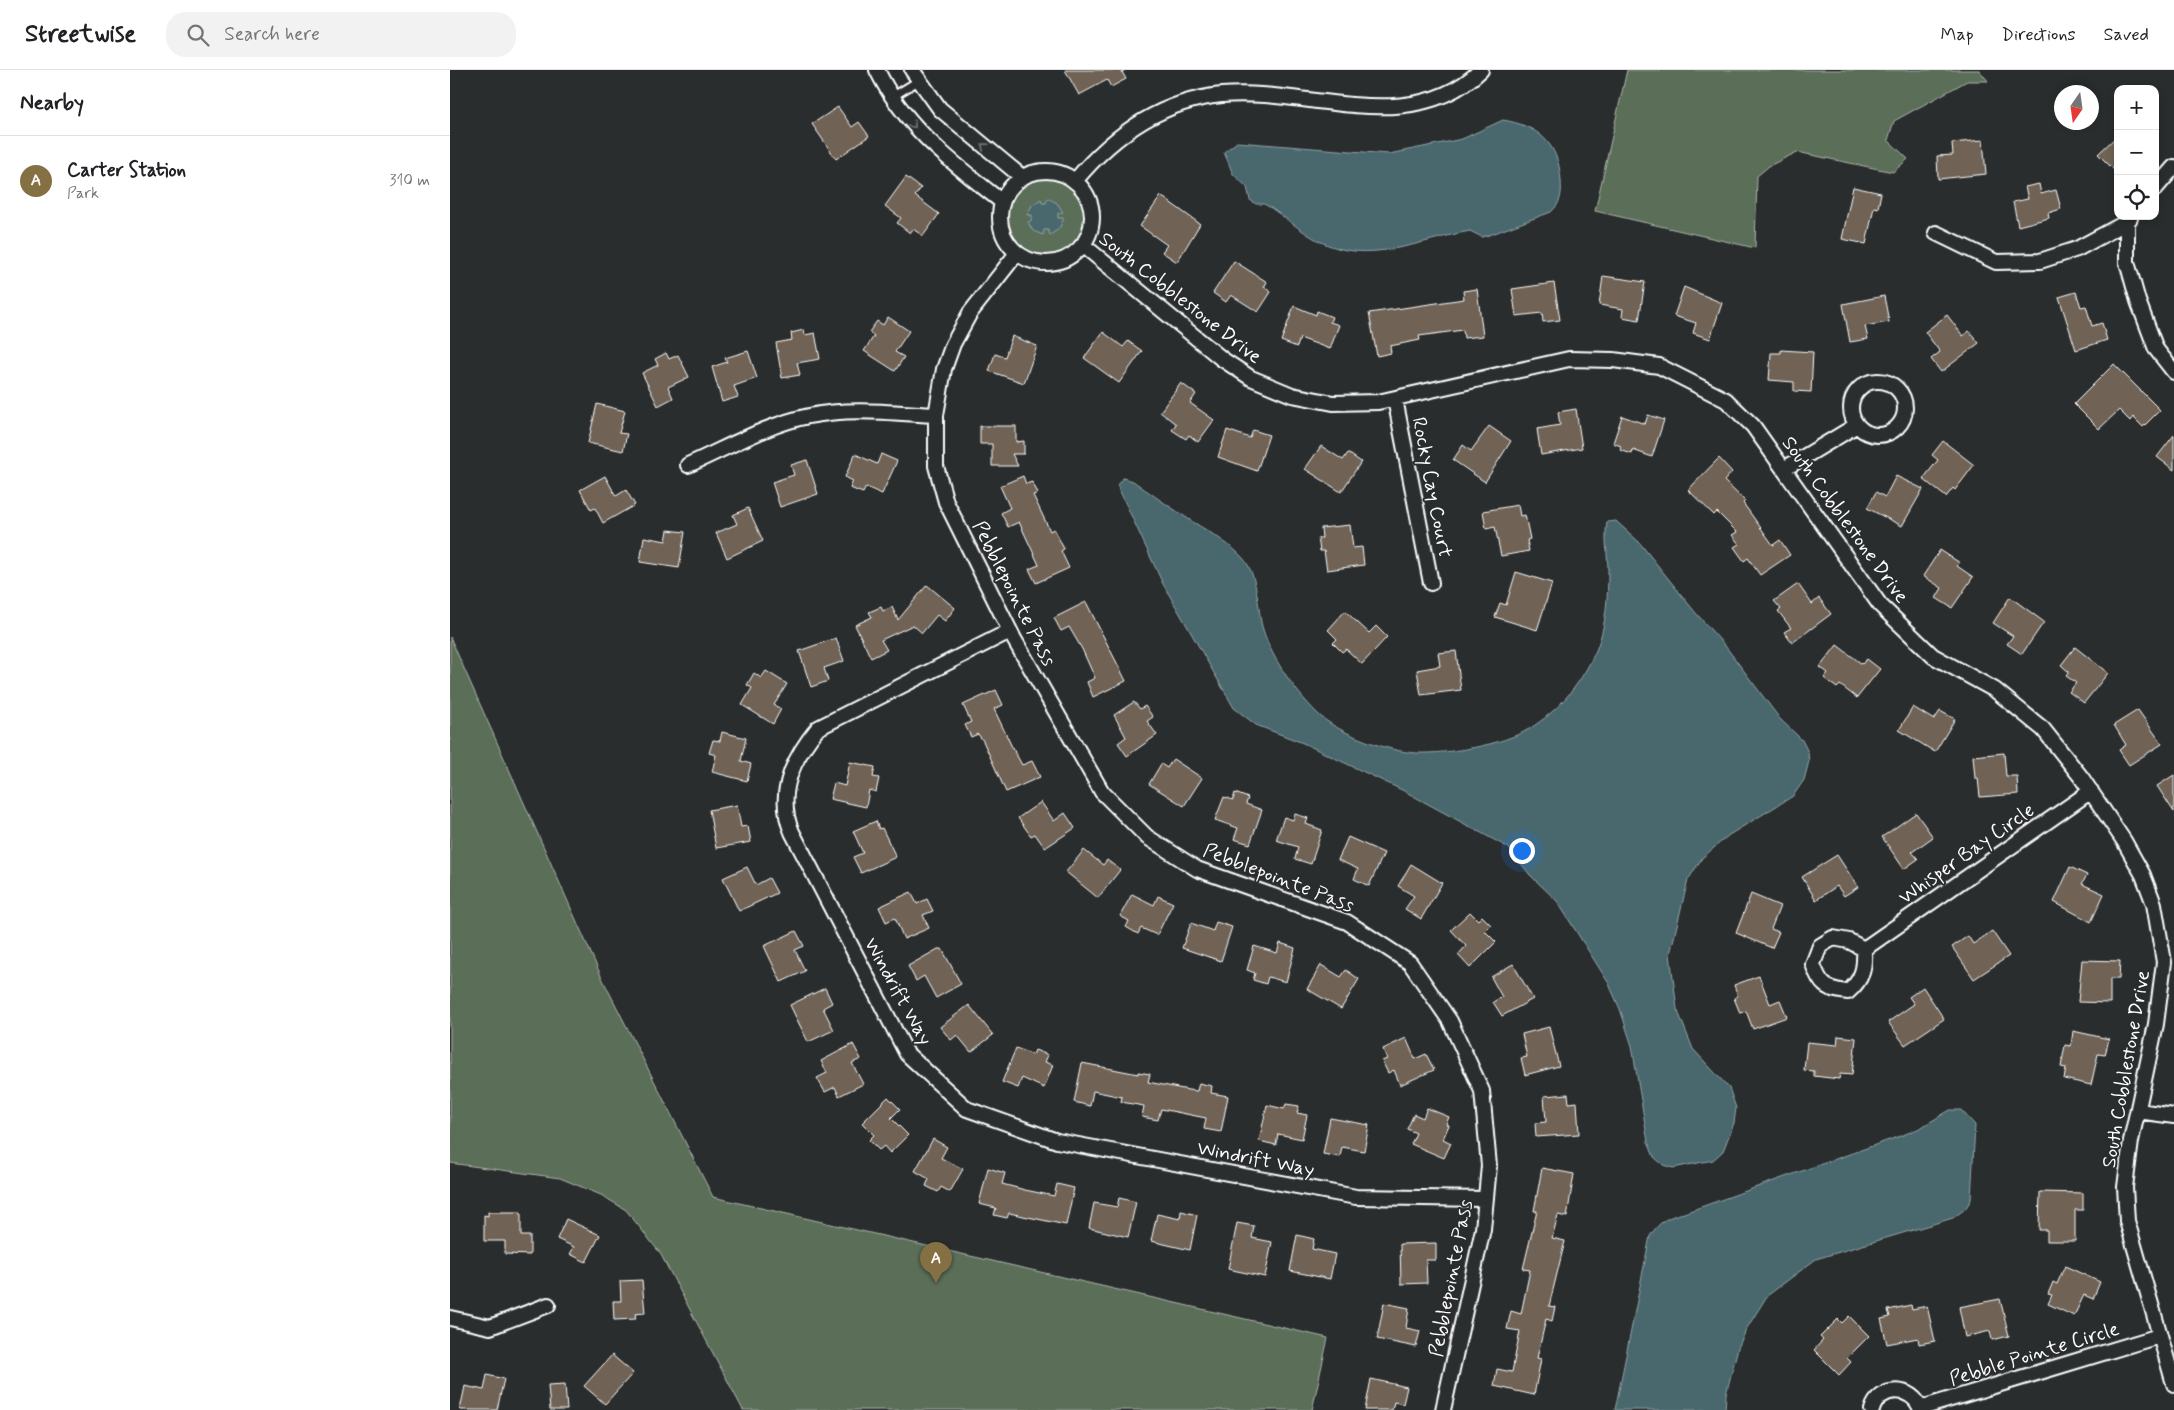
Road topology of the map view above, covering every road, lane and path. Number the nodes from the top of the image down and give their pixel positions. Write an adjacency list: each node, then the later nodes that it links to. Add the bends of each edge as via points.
1 (876, 70): 4 (street)
2 (1481, 70): 7 (street, via 1444,94 1407,106 1376,107 1248,94 1192,101 1153,115 1128,130 1093,159)
3 (915, 75): 4 (lane); 6 (street, one-way to 3, via 933,102)
4 (892, 97): 9 (street, one-way to 9, via 903,114 934,147)
5 (2174, 167): 8 (street)
6 (1022, 177): 7 (street, via 1044,170 1060,172); 9 (street, via 1009,188)
7 (1075, 180): 13 (street, via 1087,195 1092,211 1090,232)
8 (2159, 184)
9 (1002, 202): 14 (street, via 1001,228)
10 (2127, 220): 12 (street, via 2077,249 2040,261 1996,262)
11 (2129, 220): 15 (street, via 2127,262 2138,301 2156,349)
12 (1936, 233)
13 (1083, 245): 14 (street, via 1071,256 1054,262 1036,262); 16 (street, South Cobblestone Drive, via 1222,359 1265,385 1324,402 1362,403)
14 (1017, 253): 17 (street, Pebblepointe Pass, via 977,303 959,333 944,369)
15 (2174, 372)
16 (1395, 399): 20 (street, South Cobblestone Drive, via 1569,359 1659,366 1726,400 1753,426); 21 (street, Rocky Cay Court)
17 (936, 415): 19 (street, via 855,411 810,415 781,424); 22 (street, Pebblepointe Pass, via 936,466 946,502)
18 (1858, 425): 20 (street)
19 (688, 465)
20 (1784, 469): 23 (street, South Cobblestone Drive, via 1880,605 1933,656 1995,690 2043,730)
21 (1431, 584)
22 (1010, 631): 27 (street, Pebblepointe Pass, via 1102,792 1146,837 1197,868 1347,922 1410,963 1450,1021 1482,1091 1489,1166); 27 (street, Windrift Way, via 818,728 801,748 786,790 785,817 907,1054 967,1109 1057,1141 1356,1197)
23 (2091, 791): 24 (street, Whisper Bay Circle); 25 (street, South Cobblestone Drive, via 2143,875 2154,904 2164,962 2156,1024)
24 (1864, 949)
25 (2138, 1111): 26 (street); 30 (street, South Cobblestone Drive, via 2125,1188 2127,1221)
26 (2174, 1116)
27 (1486, 1198): 33 (street, Pebblepointe Pass, via 1483,1228)
28 (548, 1306): 29 (street, via 490,1326)
29 (450, 1318)
30 (2159, 1336): 31 (street, South Cobblestone Drive); 32 (street, Pebble Pointe Circle)
31 (2174, 1384)
32 (1921, 1409): 34 (street, Pebble Pointe Circle, via 1910,1394 1894,1390 1878,1398)
33 (1443, 1410)
34 (1872, 1410)

